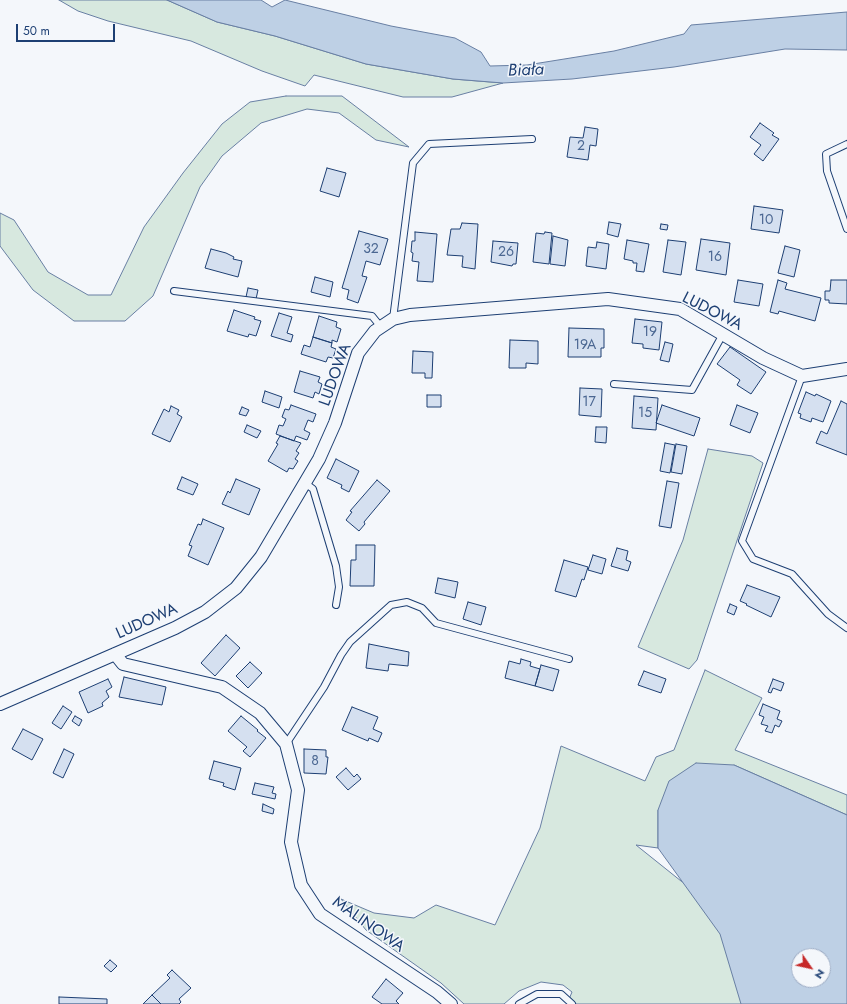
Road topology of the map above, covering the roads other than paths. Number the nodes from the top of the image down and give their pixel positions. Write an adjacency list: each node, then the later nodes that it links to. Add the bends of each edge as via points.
1 (532, 139): 5 (lane, via 429,144 413,163)
2 (847, 144): 3 (lane, via 826,154 827,171)
3 (847, 229)
4 (174, 291): 6 (lane, via 372,316)
5 (393, 319): 6 (street, LUDOWA); 7 (street, LUDOWA, via 410,315 608,299 680,309)
6 (381, 327): 11 (street, LUDOWA, via 370,336 358,353 329,439)
7 (723, 334): 9 (street, LUDOWA, via 763,358); 10 (lane, via 692,390)
8 (847, 369): 9 (street)
9 (802, 376): 13 (lane, via 742,541 753,559 792,574 828,614)
10 (614, 384)
11 (305, 483): 12 (lane, via 313,489 336,566 339,587); 14 (street, LUDOWA, via 261,557 244,580 231,592 205,612)
12 (336, 605)
13 (847, 628)
14 (115, 654): 16 (street, LUDOWA); 17 (street, MALINOWA, via 123,664 222,688 260,713)
15 (569, 659): 17 (lane, via 436,623 422,608 408,602 391,605 350,642)
16 (0, 704)
17 (286, 744): 18 (street, MALINOWA, via 298,790 291,842 301,885 320,914)
18 (451, 1004)
19 (518, 1004): 20 (lane, via 538,994 561,994)
20 (572, 1004)

